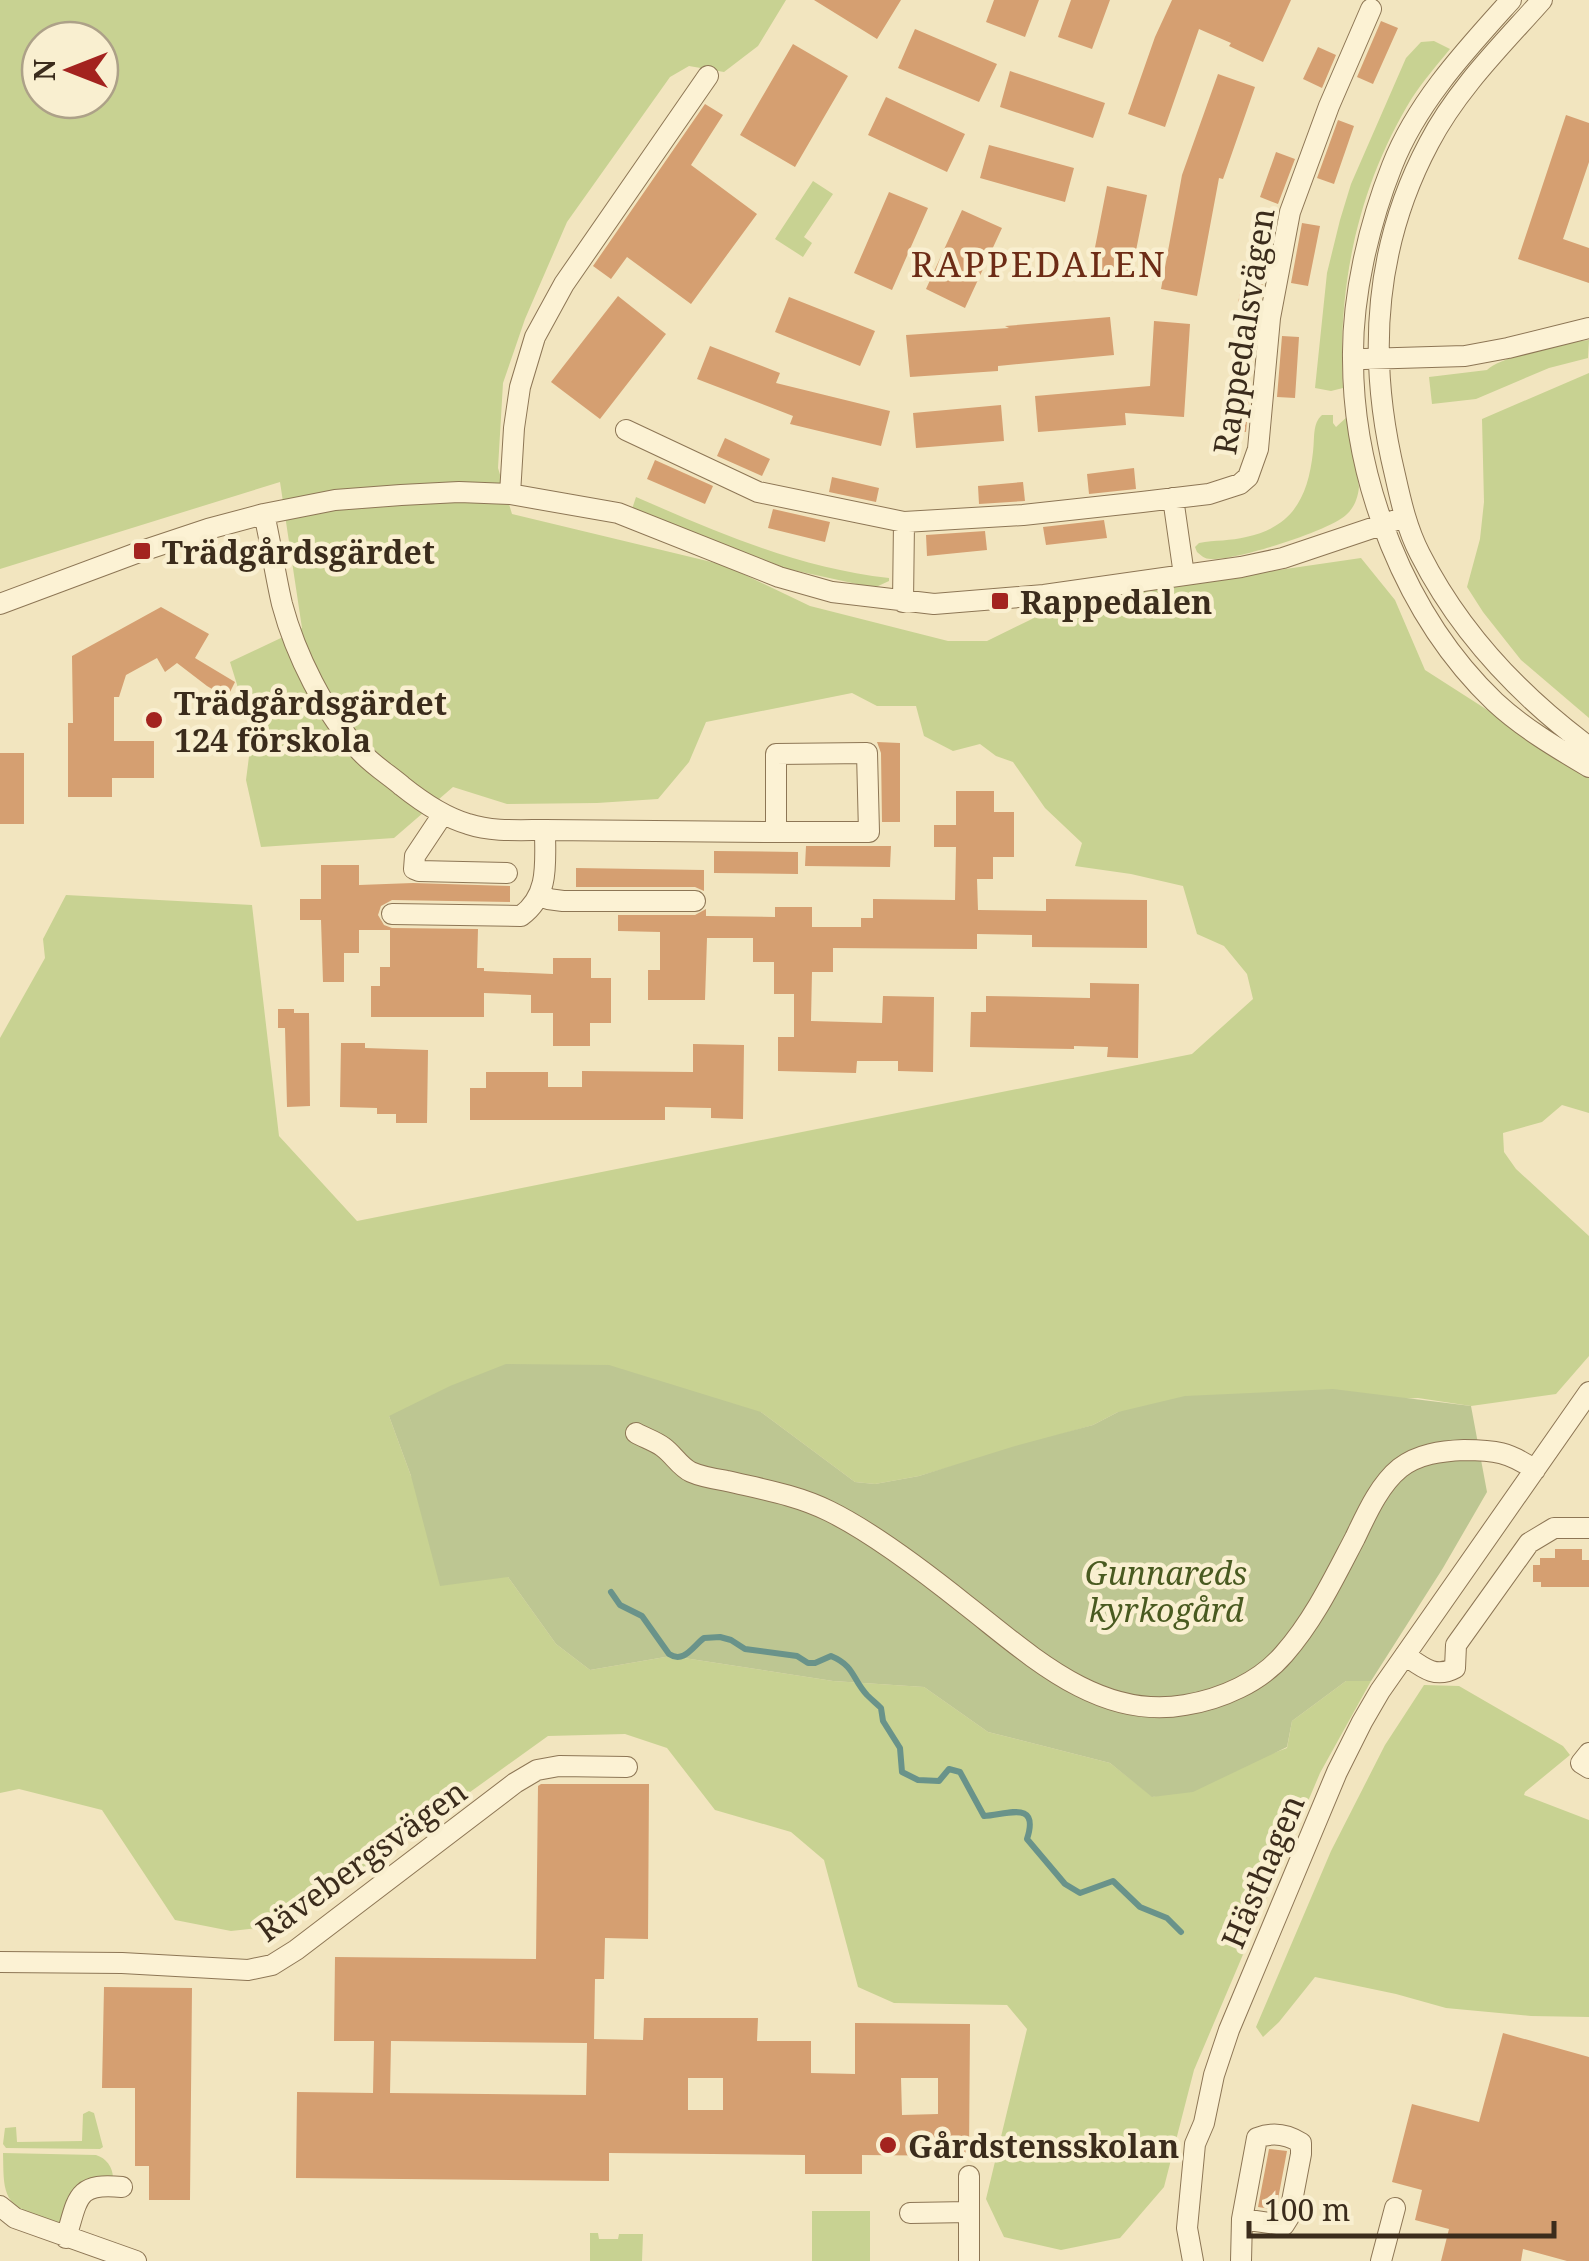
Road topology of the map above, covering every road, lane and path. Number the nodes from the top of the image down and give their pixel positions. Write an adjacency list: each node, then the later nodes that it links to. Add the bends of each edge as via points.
1 (1512, 0): 7 (street, via 1429,98 1392,164 1362,268)
2 (1542, 0): 6 (street, via 1458,98 1413,175 1388,250)
3 (1371, 9): 10 (street, Rappedalsvägen, via 1290,212 1270,318 1255,464 1232,488)
4 (708, 76): 9 (street, via 534,337 520,387)
5 (1589, 328): 6 (street, via 1465,356)
6 (1378, 358): 7 (street); 12 (street, via 1386,437)
7 (1352, 360): 14 (street, via 1362,447)
8 (626, 430): 13 (street, Rappedalsvägen, via 758,492)
9 (510, 494): 11 (street, via 335,500); 16 (street, via 618,514 832,592)
10 (1174, 498): 13 (street, Rappedalsvägen); 15 (street)
11 (264, 514): 17 (street); 20 (street, via 283,606 316,686 361,752)
12 (1405, 518): 14 (street); 18 (street, via 1465,627 1532,702)
13 (904, 522): 16 (street)
14 (1383, 525): 15 (street, via 1284,558); 19 (street, via 1427,616 1479,686)
15 (1184, 575): 16 (street, via 1000,600)
16 (904, 602)
17 (0, 604)
18 (1589, 747)
19 (1589, 767)
20 (442, 814): 21 (street, via 471,826); 23 (street, via 414,868)
21 (545, 830): 22 (street); 24 (street)
22 (776, 832): 22 (street, via 868,832 867,753 776,754)
23 (507, 872)
24 (541, 892): 25 (street, via 563,901); 26 (street, via 521,916)
25 (695, 901)
26 (392, 914)
27 (1589, 1392): 29 (street, Hästhagen)
28 (636, 1434): 29 (street, via 688,1471 832,1512 1043,1666 1116,1701 1150,1706 1184,1706 1258,1679 1322,1600 1398,1469 1420,1456 1462,1450 1503,1452)
29 (1534, 1470): 31 (street, Hästhagen)
30 (1589, 1528): 31 (street, via 1554,1528 1530,1544 1456,1645 1455,1668 1432,1672)
31 (1404, 1656): 42 (street, Hästhagen, via 1362,1722 1313,1826 1228,2030 1204,2124 1202,2228)
32 (627, 1767): 33 (street, Rävebergsvägen, via 537,1770 272,1965 248,1970)
33 (0, 1962)
34 (969, 2176): 38 (street)
35 (122, 2187): 41 (street, via 88,2188)
36 (0, 2206): 41 (street)
37 (1395, 2208): 46 (street)
38 (969, 2212): 39 (street); 44 (street)
39 (910, 2213)
40 (1242, 2220): 40 (street, via 1284,2224 1301,2143 1268,2133 1258,2138); 45 (street)
41 (66, 2238): 43 (street)
42 (1193, 2259)
43 (136, 2261)
44 (969, 2261)
45 (1241, 2261)
46 (1382, 2261)

